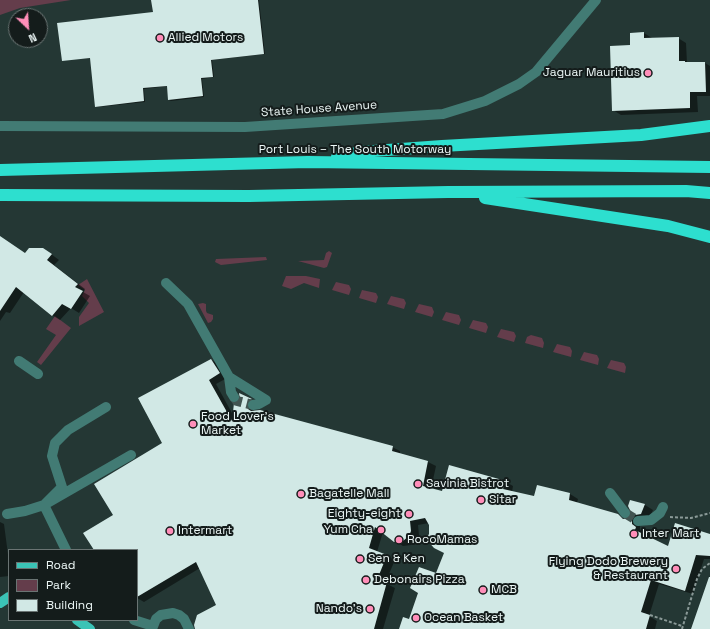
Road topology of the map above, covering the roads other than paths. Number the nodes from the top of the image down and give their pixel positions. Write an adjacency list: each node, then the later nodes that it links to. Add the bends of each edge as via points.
1 (596, 0): 2 (street, State House Avenue, via 536,72 485,101 443,114 245,126)
2 (0, 126)
3 (710, 126): 4 (highway, via 641,135 360,152)
4 (308, 162): 5 (highway, Port Louis – The South Motorway); 6 (highway, Port Louis – The South Motorway)
5 (710, 167)
6 (0, 170)
7 (448, 192): 8 (highway); 9 (highway, via 248,196); 10 (highway, via 668,226)
8 (710, 193)
9 (0, 195)
10 (710, 237)
11 (166, 283): 14 (street, via 188,304)
12 (19, 361): 13 (street)
13 (38, 374)
14 (229, 377): 15 (street); 16 (street, via 266,400)
15 (234, 397)
16 (253, 405)
17 (106, 407): 20 (street, via 68,430 55,443 52,456 62,487)
18 (131, 455): 20 (street)
19 (610, 493): 22 (street)
20 (44, 505): 23 (street); 25 (street)
21 (663, 507): 24 (street, via 660,514 651,520)
22 (625, 513)
23 (7, 514)
24 (638, 521)
25 (66, 549)
26 (78, 621): 29 (main road)
27 (136, 621): 28 (street)
28 (153, 628): 30 (street, via 156,619 161,615 173,613 184,619)
29 (90, 629)
30 (189, 629)

